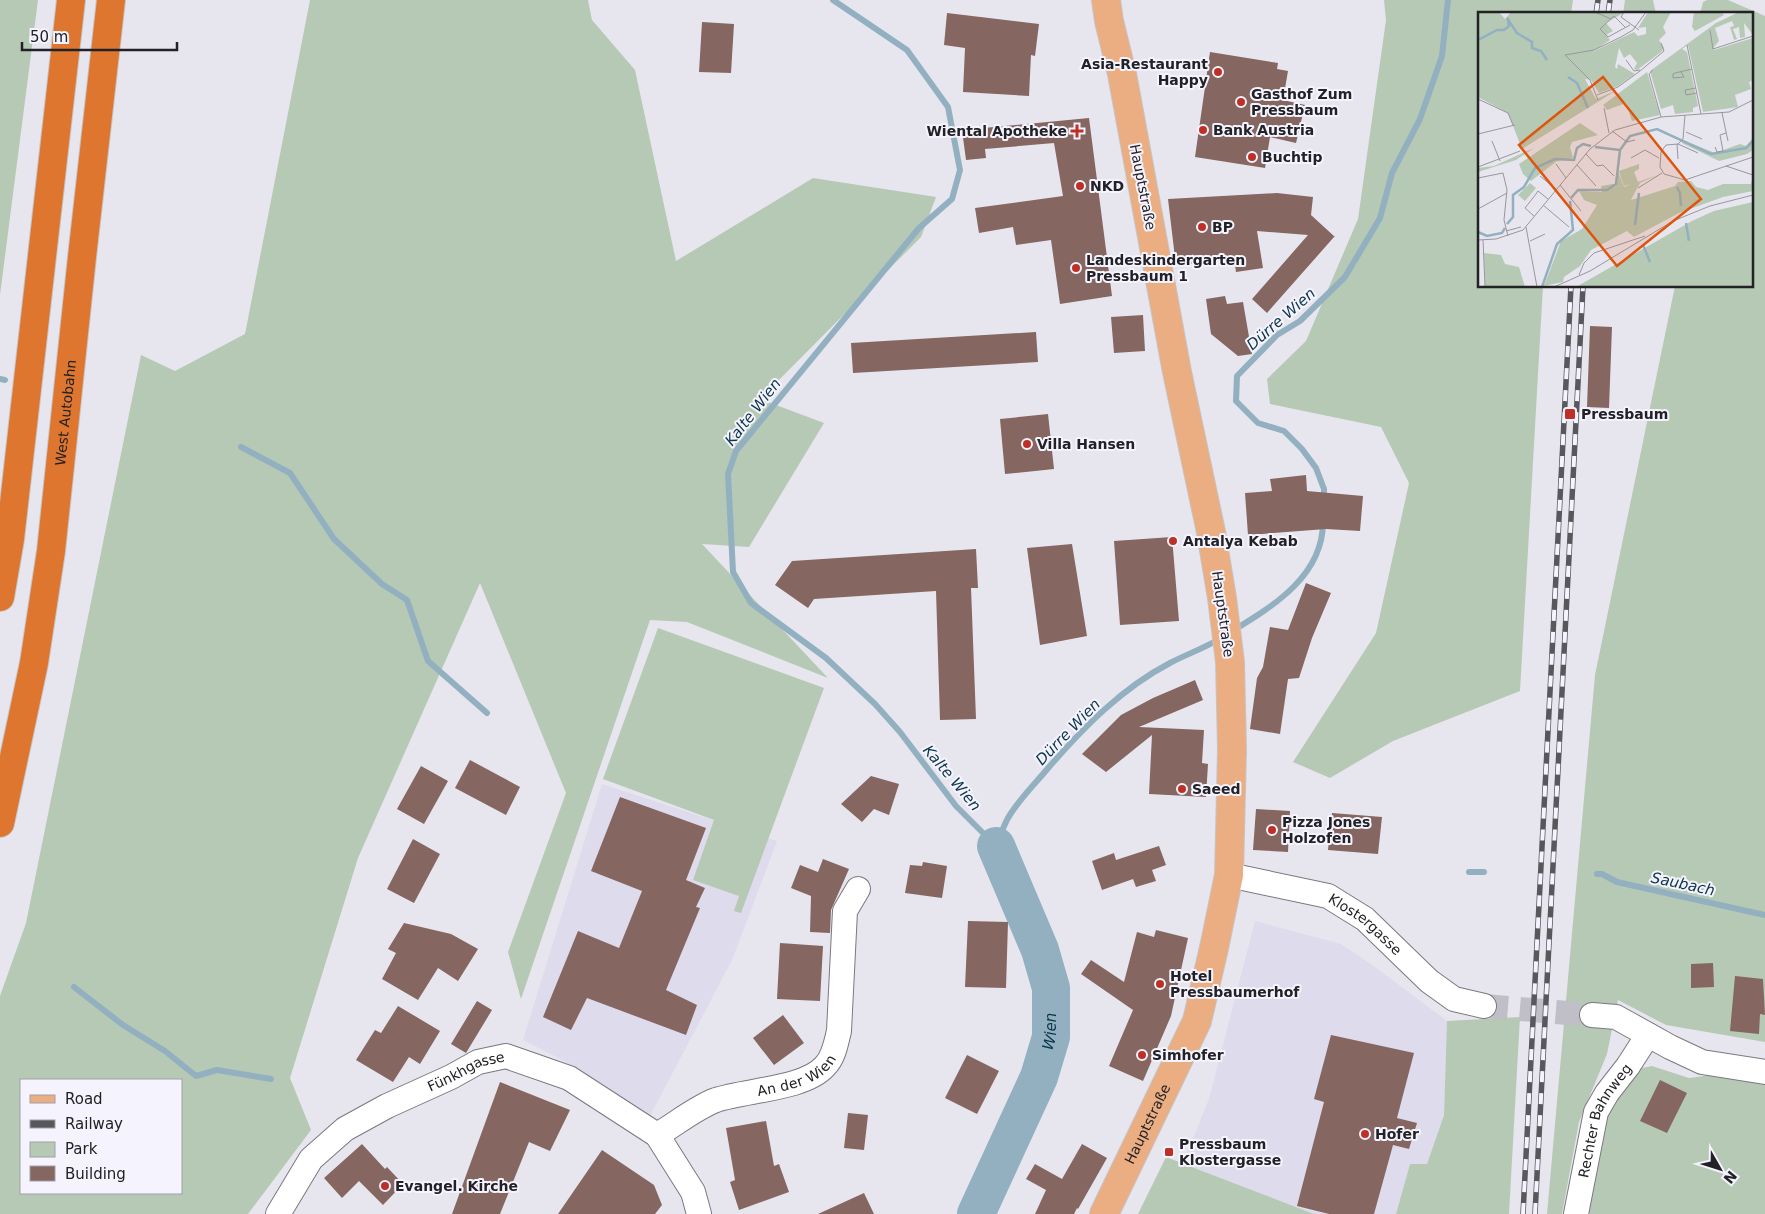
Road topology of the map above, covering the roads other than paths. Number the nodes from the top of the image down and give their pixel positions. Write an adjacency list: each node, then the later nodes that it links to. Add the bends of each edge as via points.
1 (71, 0): 4 (highway, via 10,540)
2 (111, 0): 5 (highway, West Autobahn, via 51,551 34,663)
3 (1106, 0): 6 (main road, Hauptstraße, via 1222,598 1230,662)
4 (0, 597)
5 (0, 823)
6 (1229, 875): 8 (street, Klostergasse, via 1328,896 1365,919 1454,999); 15 (main road, Hauptstraße, via 1197,1021)
7 (858, 889): 12 (street, An der Wien, via 845,912 839,1031 835,1050 826,1066 806,1079 716,1100)
8 (1484, 1006)
9 (1592, 1015): 10 (street, via 1616,1017)
10 (1648, 1035): 11 (street, via 1702,1062); 16 (street, Rechter Bahnweg, via 1596,1112)
11 (1765, 1072)
12 (656, 1135): 13 (street, Fünkhgasse, via 569,1078 506,1056 491,1058 345,1129 311,1158); 14 (street, Fünkhgasse, via 693,1192)
13 (278, 1214)
14 (699, 1214)
15 (1104, 1214)
16 (1576, 1214)

